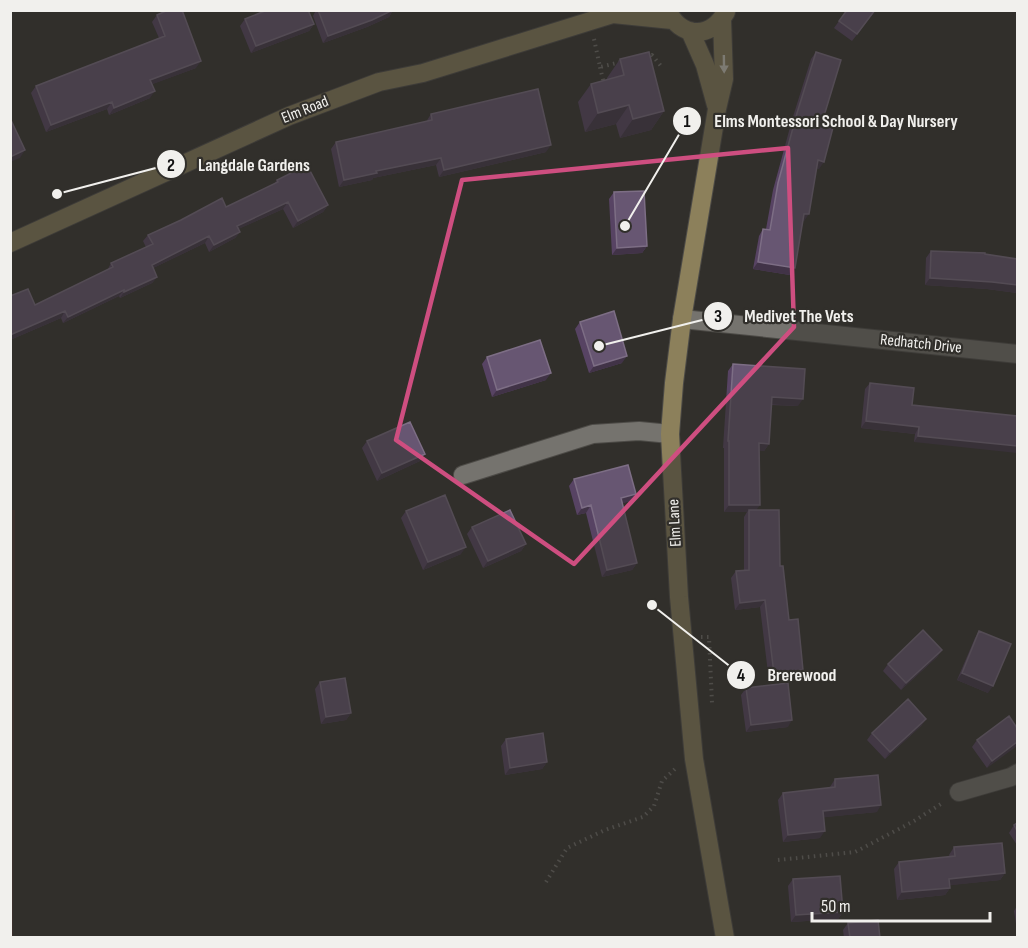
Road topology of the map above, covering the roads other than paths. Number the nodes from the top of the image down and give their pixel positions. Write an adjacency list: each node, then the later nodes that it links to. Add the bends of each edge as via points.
1 (616, 12): 2 (street, Elm Road); 6 (street, Elm Road, via 423,73 369,85 289,116)
2 (670, 15): 4 (street, via 680,28)
3 (724, 15): 4 (street, via 708,30); 5 (street, Elm Lane, one-way to 5, via 724,79)
4 (690, 31): 5 (street, Elm Lane, via 705,65)
5 (717, 110): 7 (street, Elm Lane)
6 (10, 243)
7 (682, 319): 8 (street, Redhatch Drive); 9 (street, Elm Lane)
8 (1017, 354)
9 (670, 434): 10 (street, via 593,434); 13 (street, Elm Lane, via 679,597 694,759)
10 (463, 475)
11 (1017, 773): 12 (street)
12 (959, 792)
13 (725, 938)

